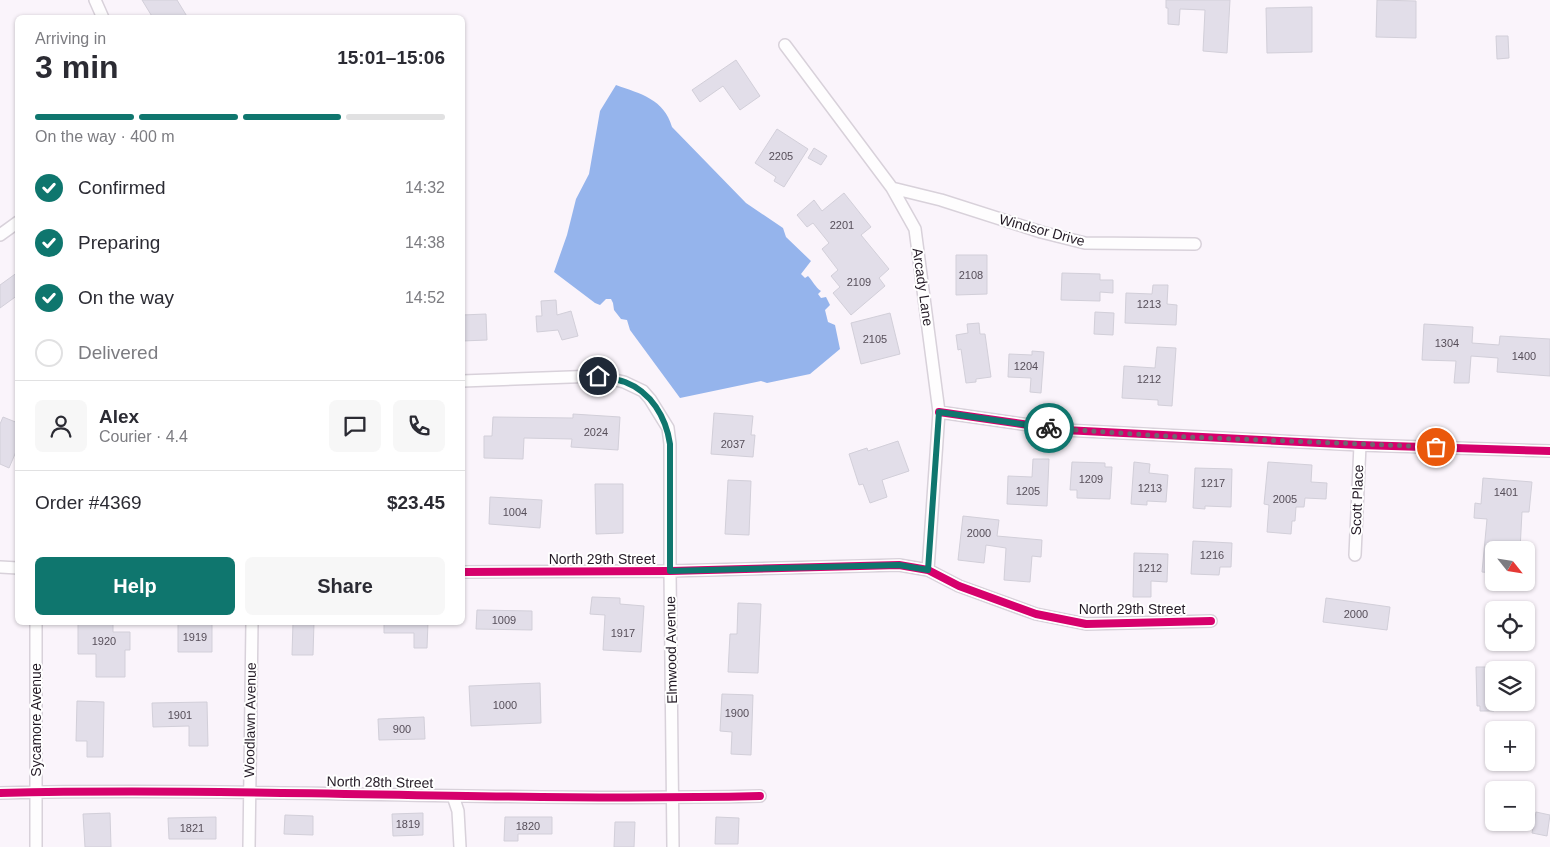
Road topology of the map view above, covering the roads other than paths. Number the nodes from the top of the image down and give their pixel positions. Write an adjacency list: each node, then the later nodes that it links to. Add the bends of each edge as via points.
1 (95, 0): 2 (street)
2 (102, 15)
3 (785, 44): 4 (street, Arcady Lane)
4 (892, 188): 7 (street, Windsor Drive, via 1085,243); 9 (street, Arcady Lane, via 915,228)
5 (15, 224): 6 (street)
6 (0, 235)
7 (1196, 244)
8 (465, 381): 16 (street, Elmwood Avenue, via 598,376 624,382 643,391 668,428)
9 (939, 412): 10 (street, via 1064,430); 15 (street, Arcady Lane)
10 (1360, 445): 11 (street); 12 (street, Scott Place)
11 (1550, 451)
12 (1355, 555)
13 (0, 567): 14 (street)
14 (15, 568)
15 (928, 570): 16 (street, North 29th Street, via 899,565); 18 (street, North 29th Street, via 959,586 1036,614 1086,624)
16 (670, 571): 17 (street, North 29th Street); 26 (street, Elmwood Avenue)
17 (465, 572)
18 (1211, 621)
19 (36, 625): 21 (street, Sycamore Avenue)
20 (252, 625): 23 (street, Woodlawn Avenue)
21 (36, 792): 22 (street, North 28th Street); 23 (street, North 28th Street); 27 (street, Sycamore Avenue)
22 (0, 793)
23 (249, 793): 24 (street, North 28th Street); 28 (street, Woodlawn Avenue)
24 (453, 796): 26 (street, North 28th Street); 29 (street, via 458,812)
25 (760, 796): 26 (street, North 28th Street)
26 (673, 798): 30 (street, Elmwood Avenue)
27 (36, 847)
28 (249, 847)
29 (460, 847)
30 (673, 847)

